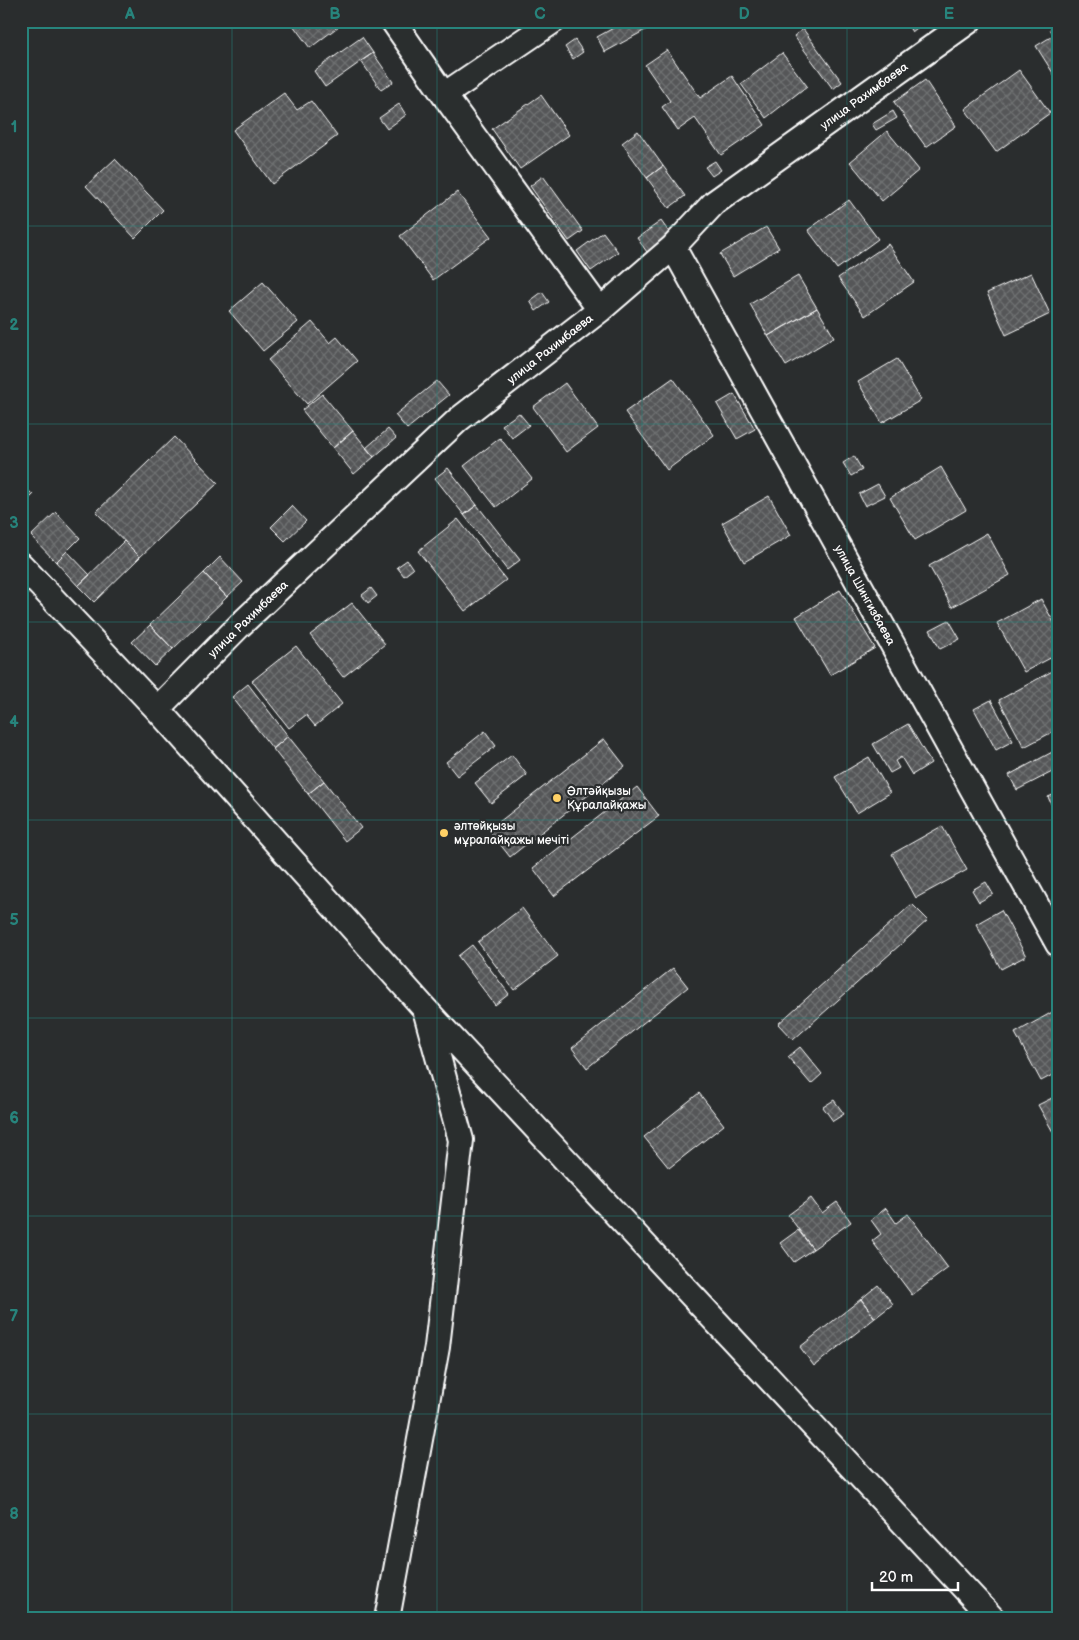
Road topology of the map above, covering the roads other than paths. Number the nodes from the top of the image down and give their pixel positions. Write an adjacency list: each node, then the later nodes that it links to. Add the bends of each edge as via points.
1 (393, 21): 4 (street)
2 (553, 21): 4 (street)
3 (969, 21): 5 (street, улица Рахимбаева, via 714,204)
4 (444, 95): 6 (street)
5 (673, 247): 6 (street, улица Рахимбаева); 9 (street, улица Шингизбаева)
6 (600, 310): 8 (street, улица Рахимбаева, via 458,420 240,625)
7 (21, 565): 8 (street)
8 (157, 709): 10 (street)
9 (1058, 944)
10 (425, 1008): 11 (street, via 460,1140 437,1347); 12 (street)
11 (387, 1619)
12 (992, 1619)

